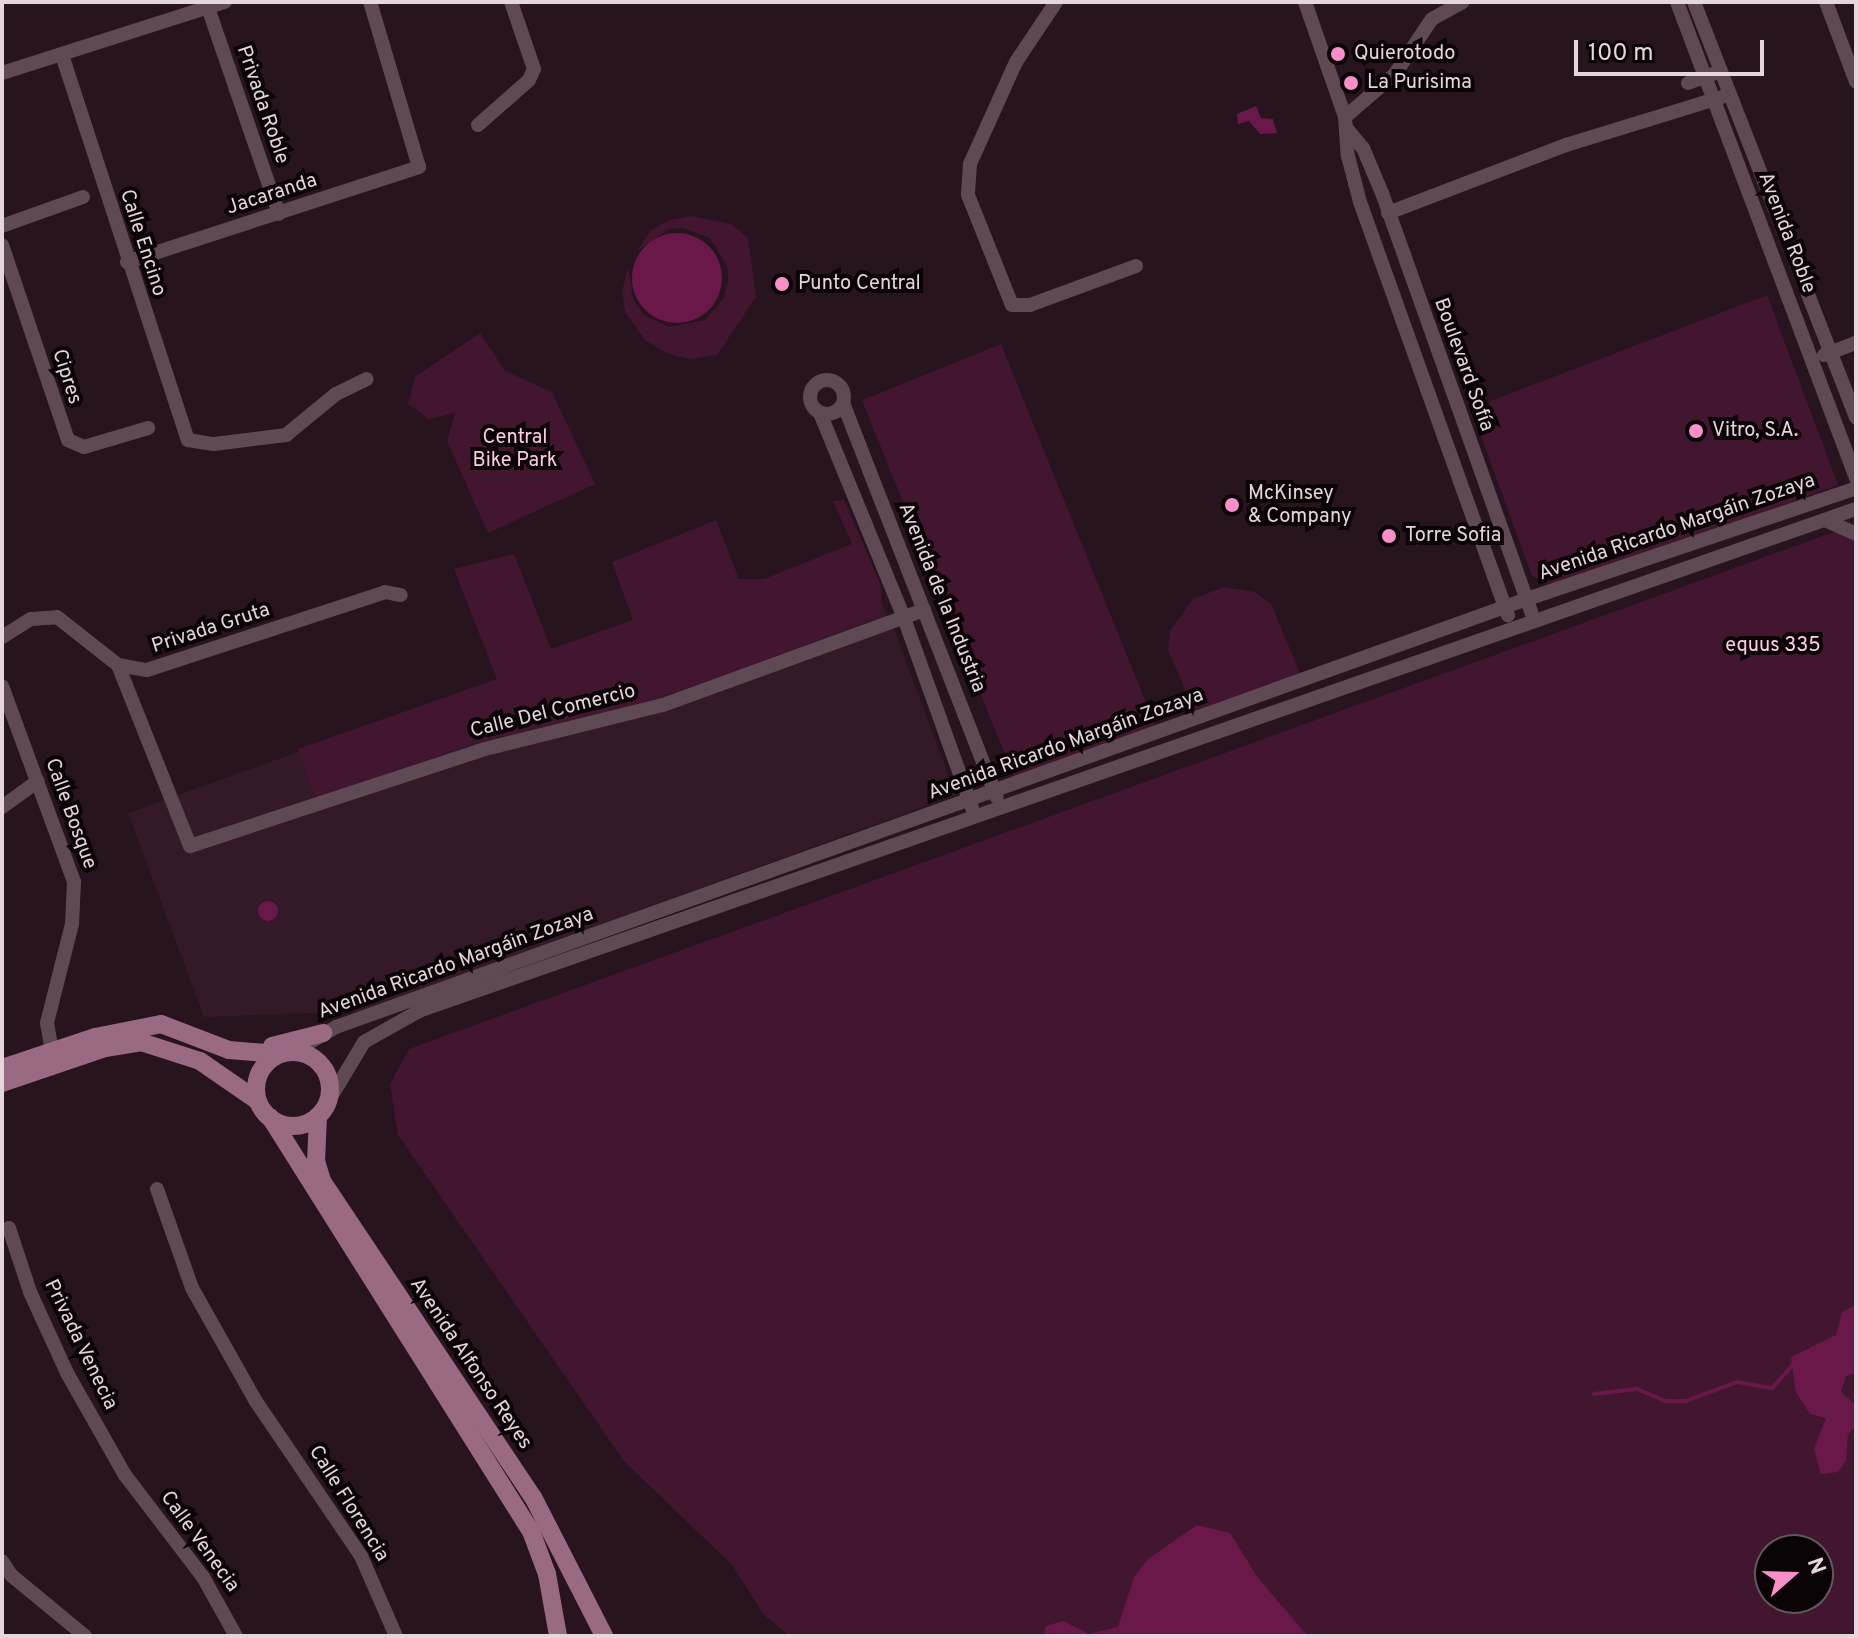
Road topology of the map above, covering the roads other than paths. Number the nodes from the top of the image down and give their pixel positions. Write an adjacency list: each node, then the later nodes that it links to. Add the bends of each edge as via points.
1 (225, 2): 10 (street)
2 (370, 2): 23 (street, Jacaranda, via 421,158 413,171)
3 (511, 2): 20 (street, via 534,69 529,80)
4 (1056, 2): 27 (street, via 1016,62 970,164 968,195 1012,305 1030,305)
5 (1305, 2): 19 (street, Boulevard Sofía)
6 (1463, 2): 19 (street, via 1432,19 1395,74)
7 (1677, 2): 14 (street, Avenida Roble)
8 (1694, 2): 12 (street, Avenida Roble)
9 (1826, 2): 15 (street)
10 (207, 5): 11 (street); 23 (street, Privada Roble)
11 (62, 55): 13 (street); 26 (street, Calle Encino)
12 (1721, 71): 14 (street); 17 (street, Avenida Roble)
13 (2, 73)
14 (1705, 77): 16 (street); 18 (street, Avenida Roble)
15 (1856, 82)
16 (1688, 83)
17 (1730, 94): 18 (street); 29 (street, Avenida Roble)
18 (1714, 100): 22 (street, via 1566,145); 30 (street, Avenida Roble)
19 (1346, 123): 22 (street, Boulevard Sofía, via 1363,148); 43 (street, Boulevard Sofía, via 1360,202)
20 (478, 125)
21 (83, 197): 24 (street)
22 (1388, 213): 42 (street, Boulevard Sofía)
23 (279, 214): 26 (street, Jacaranda)
24 (2, 226)
25 (2, 245): 35 (street, Cipres, via 68,440 84,447)
26 (127, 262): 31 (street, Calle Encino, via 188,440 214,444 286,435 336,394)
27 (1136, 266)
28 (1856, 343): 29 (street)
29 (1832, 352): 30 (street); 34 (street, Avenida Roble)
30 (1813, 359): 36 (street, Avenida Roble)
31 (367, 379)
32 (843, 403): 33 (street, via 833,413); 33 (street, via 839,385 820,381 810,396); 44 (street, Avenida de la Industria)
33 (820, 413): 45 (street, Avenida de la Industria)
34 (1856, 418)
35 (148, 428)
36 (1856, 478)
37 (1856, 488): 42 (street, Avenida Ricardo Margáin Zozaya)
38 (1856, 509): 39 (street, Avenida Ricardo Margáin Zozaya)
39 (1825, 520): 40 (street); 46 (street, Avenida Ricardo Margáin Zozaya)
40 (1856, 534)
41 (401, 595): 49 (street, Privada Gruta, via 385,592 147,670)
42 (1527, 599): 43 (street, Avenida Ricardo Margáin Zozaya); 46 (street, Boulevard Sofía)
43 (1505, 607): 47 (street, Boulevard Sofía); 52 (street, Avenida Ricardo Margáin Zozaya)
44 (924, 610): 45 (street, Calle Del Comercio); 52 (street, Avenida de la Industria)
45 (904, 618): 49 (street, Calle Del Comercio, via 663,705 485,749 190,846); 53 (street, Avenida de la Industria)
46 (1534, 619): 47 (street, Avenida Ricardo Margáin Zozaya)
47 (1512, 627): 55 (street, Avenida Ricardo Margáin Zozaya)
48 (2, 637): 49 (street, via 31,619 57,617)
49 (118, 665)
50 (2, 686): 51 (street, Calle Bosque)
51 (38, 781): 54 (street); 58 (street, Calle Bosque, via 74,882 76,902 52,990 47,1023)
52 (995, 791): 53 (street, Avenida Ricardo Margáin Zozaya); 55 (street, Avenida de la Industria)
53 (969, 800): 56 (street, Avenida de la Industria); 57 (street, Avenida Ricardo Margáin Zozaya)
54 (2, 807)
55 (1001, 808): 56 (street, Avenida Ricardo Margáin Zozaya)
56 (976, 818): 64 (street, Avenida Ricardo Margáin Zozaya, via 396,1021 364,1042)
57 (323, 1033): 59 (street, Avenida Ricardo Margáin Zozaya); 60 (main road)
58 (52, 1052): 60 (main road, via 161,1024); 61 (main road)
59 (287, 1053): 60 (main road); 63 (main road, via 257,1079); 64 (main road, via 308,1055 328,1074)
60 (250, 1054)
61 (2, 1068)
62 (2, 1083): 63 (main road, via 105,1048 141,1042 200,1061)
63 (258, 1101): 65 (main road)
64 (323, 1109): 65 (main road, via 296,1126); 74 (main road, Avenida Alfonso Reyes, via 316,1161 322,1181 533,1497)
65 (270, 1117): 73 (main road, Avenida Alfonso Reyes, via 531,1531 547,1574)
66 (157, 1189): 72 (street, Calle Florencia, via 192,1288 255,1400 361,1556)
67 (9, 1228): 68 (street, Privada Venecia, via 30,1292 67,1373)
68 (125, 1475): 71 (street, Calle Venecia, via 203,1577)
69 (2, 1561): 70 (street, via 11,1575)
70 (85, 1636)
71 (236, 1636)
72 (396, 1636)
73 (558, 1636)
74 (604, 1636)

